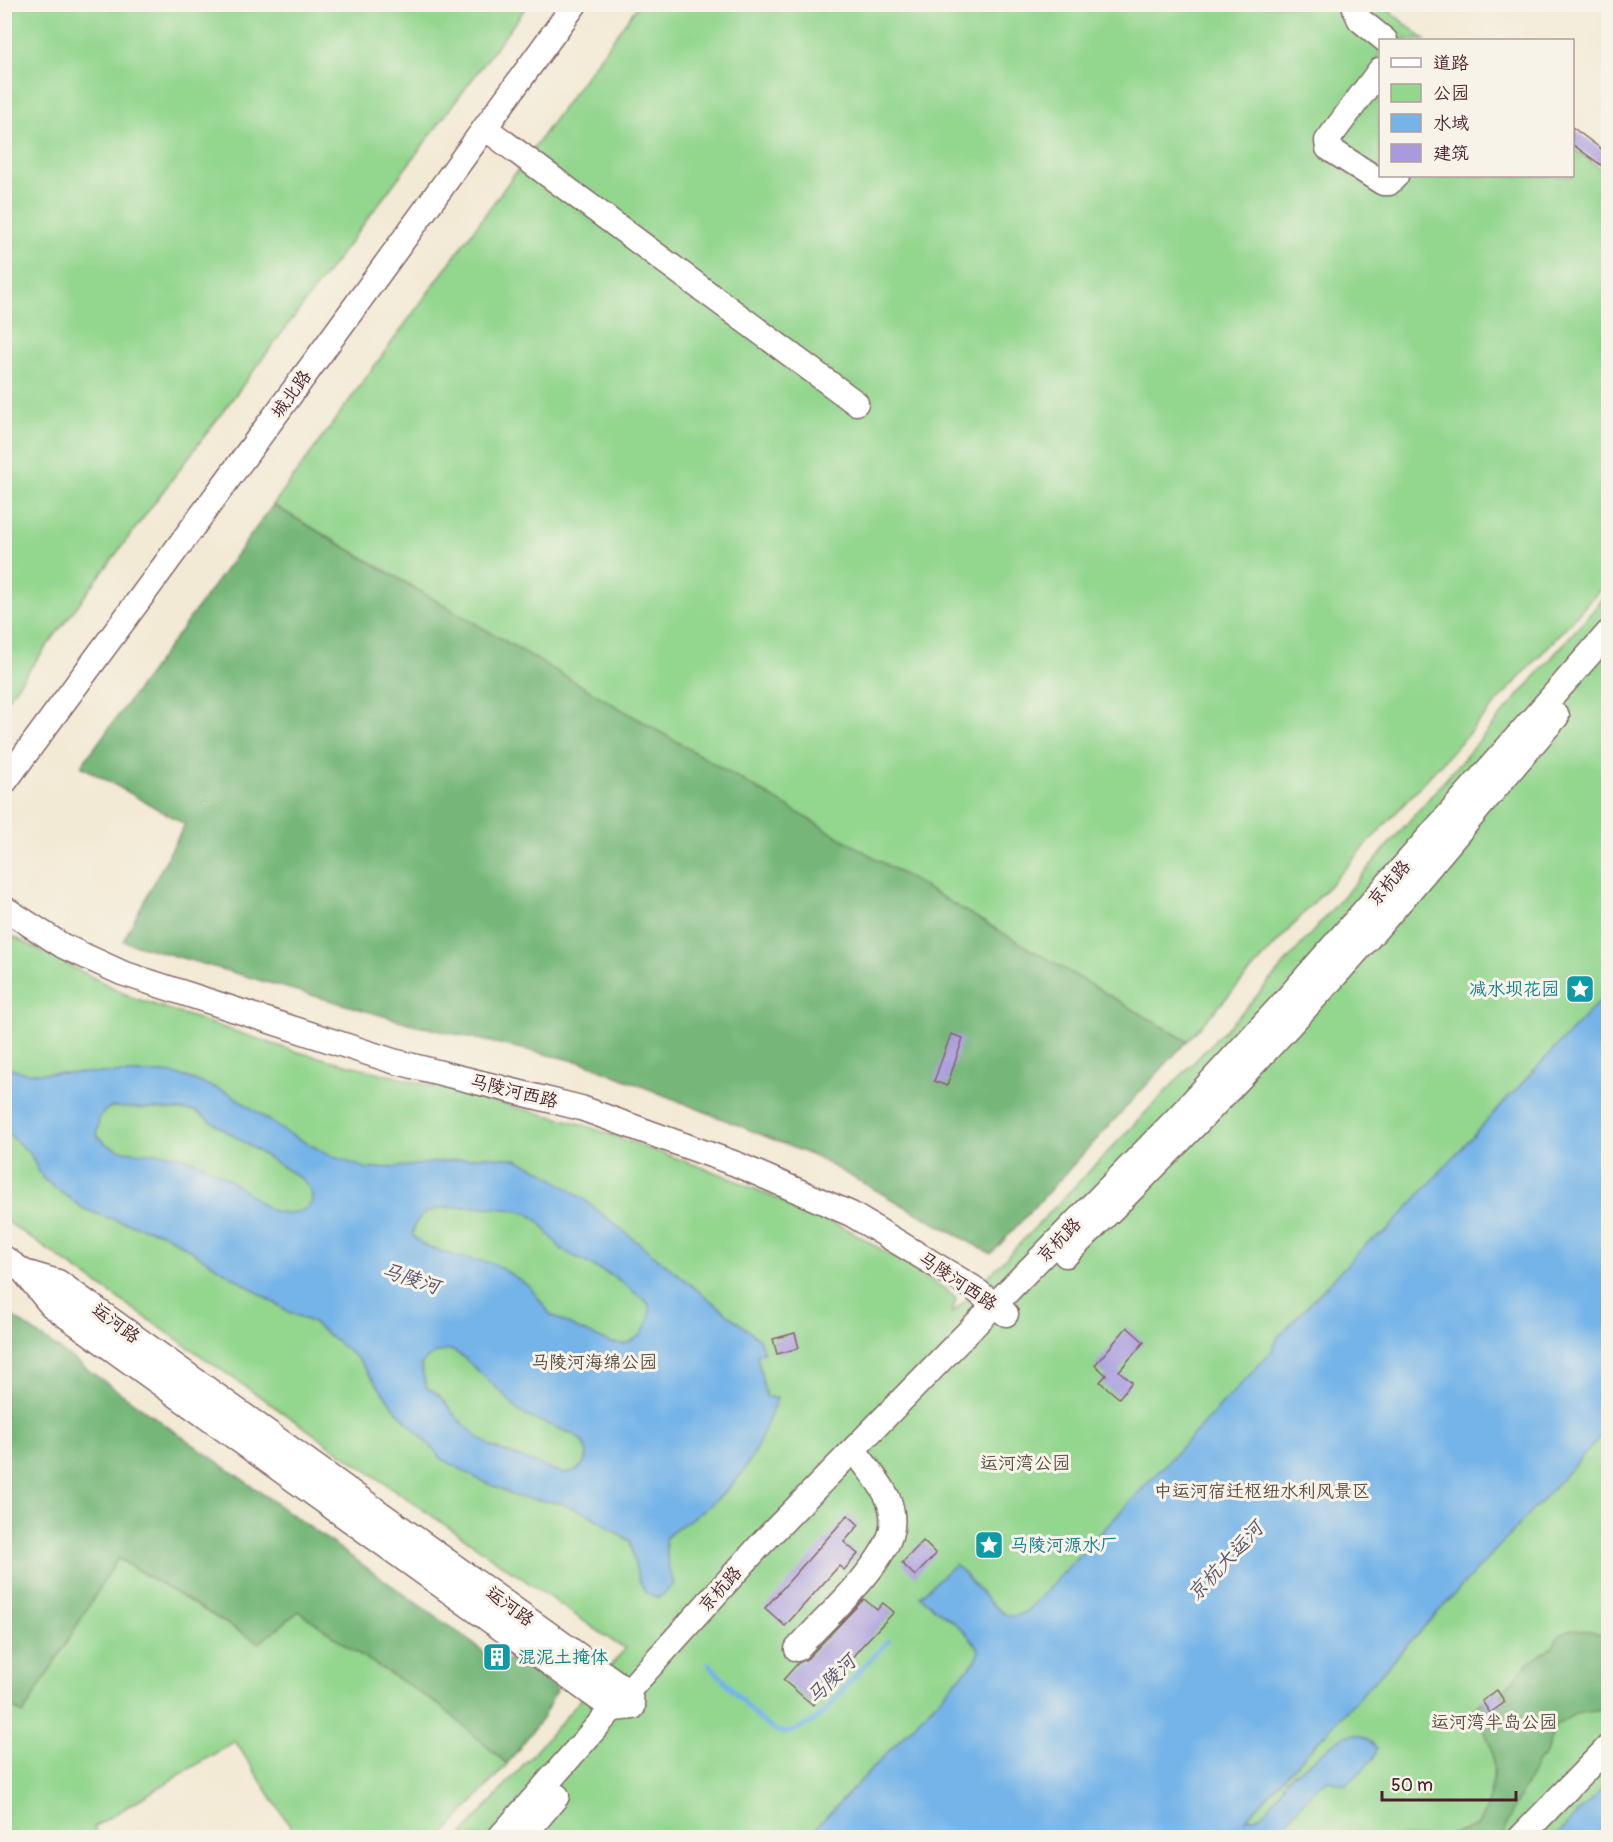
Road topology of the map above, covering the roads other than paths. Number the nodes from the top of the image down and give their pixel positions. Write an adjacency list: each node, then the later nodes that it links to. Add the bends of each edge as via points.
1 (575, 4): 5 (street, 城北路)
2 (1357, 4): 3 (street, via 1360,20)
3 (1384, 39)
4 (1379, 71): 6 (street, via 1327,141 1328,148 1383,183)
5 (485, 128): 7 (street); 10 (street, 城北路)
6 (1395, 177)
7 (856, 403)
8 (1608, 633): 13 (street, 京杭路, via 1284,1002)
9 (1608, 658): 13 (street, 京杭路, via 1353,956 1260,1058 1127,1195)
10 (4, 783)
11 (4, 908): 13 (street, 马陵河西路, via 63,946 122,973 393,1061 581,1108 736,1164 851,1214 972,1287)
12 (10, 1262): 16 (street, 运河路, via 51,1305)
13 (1001, 1309): 14 (street, 京杭路); 16 (street, 京杭路, via 763,1542)
14 (860, 1458): 15 (street, via 890,1506 890,1536 867,1574); 16 (street, 京杭路)
15 (797, 1649)
16 (624, 1702): 18 (street, 京杭路); 19 (street, 京杭路)
17 (1608, 1748): 20 (street)
18 (499, 1838)
19 (522, 1838)
20 (1520, 1838)

